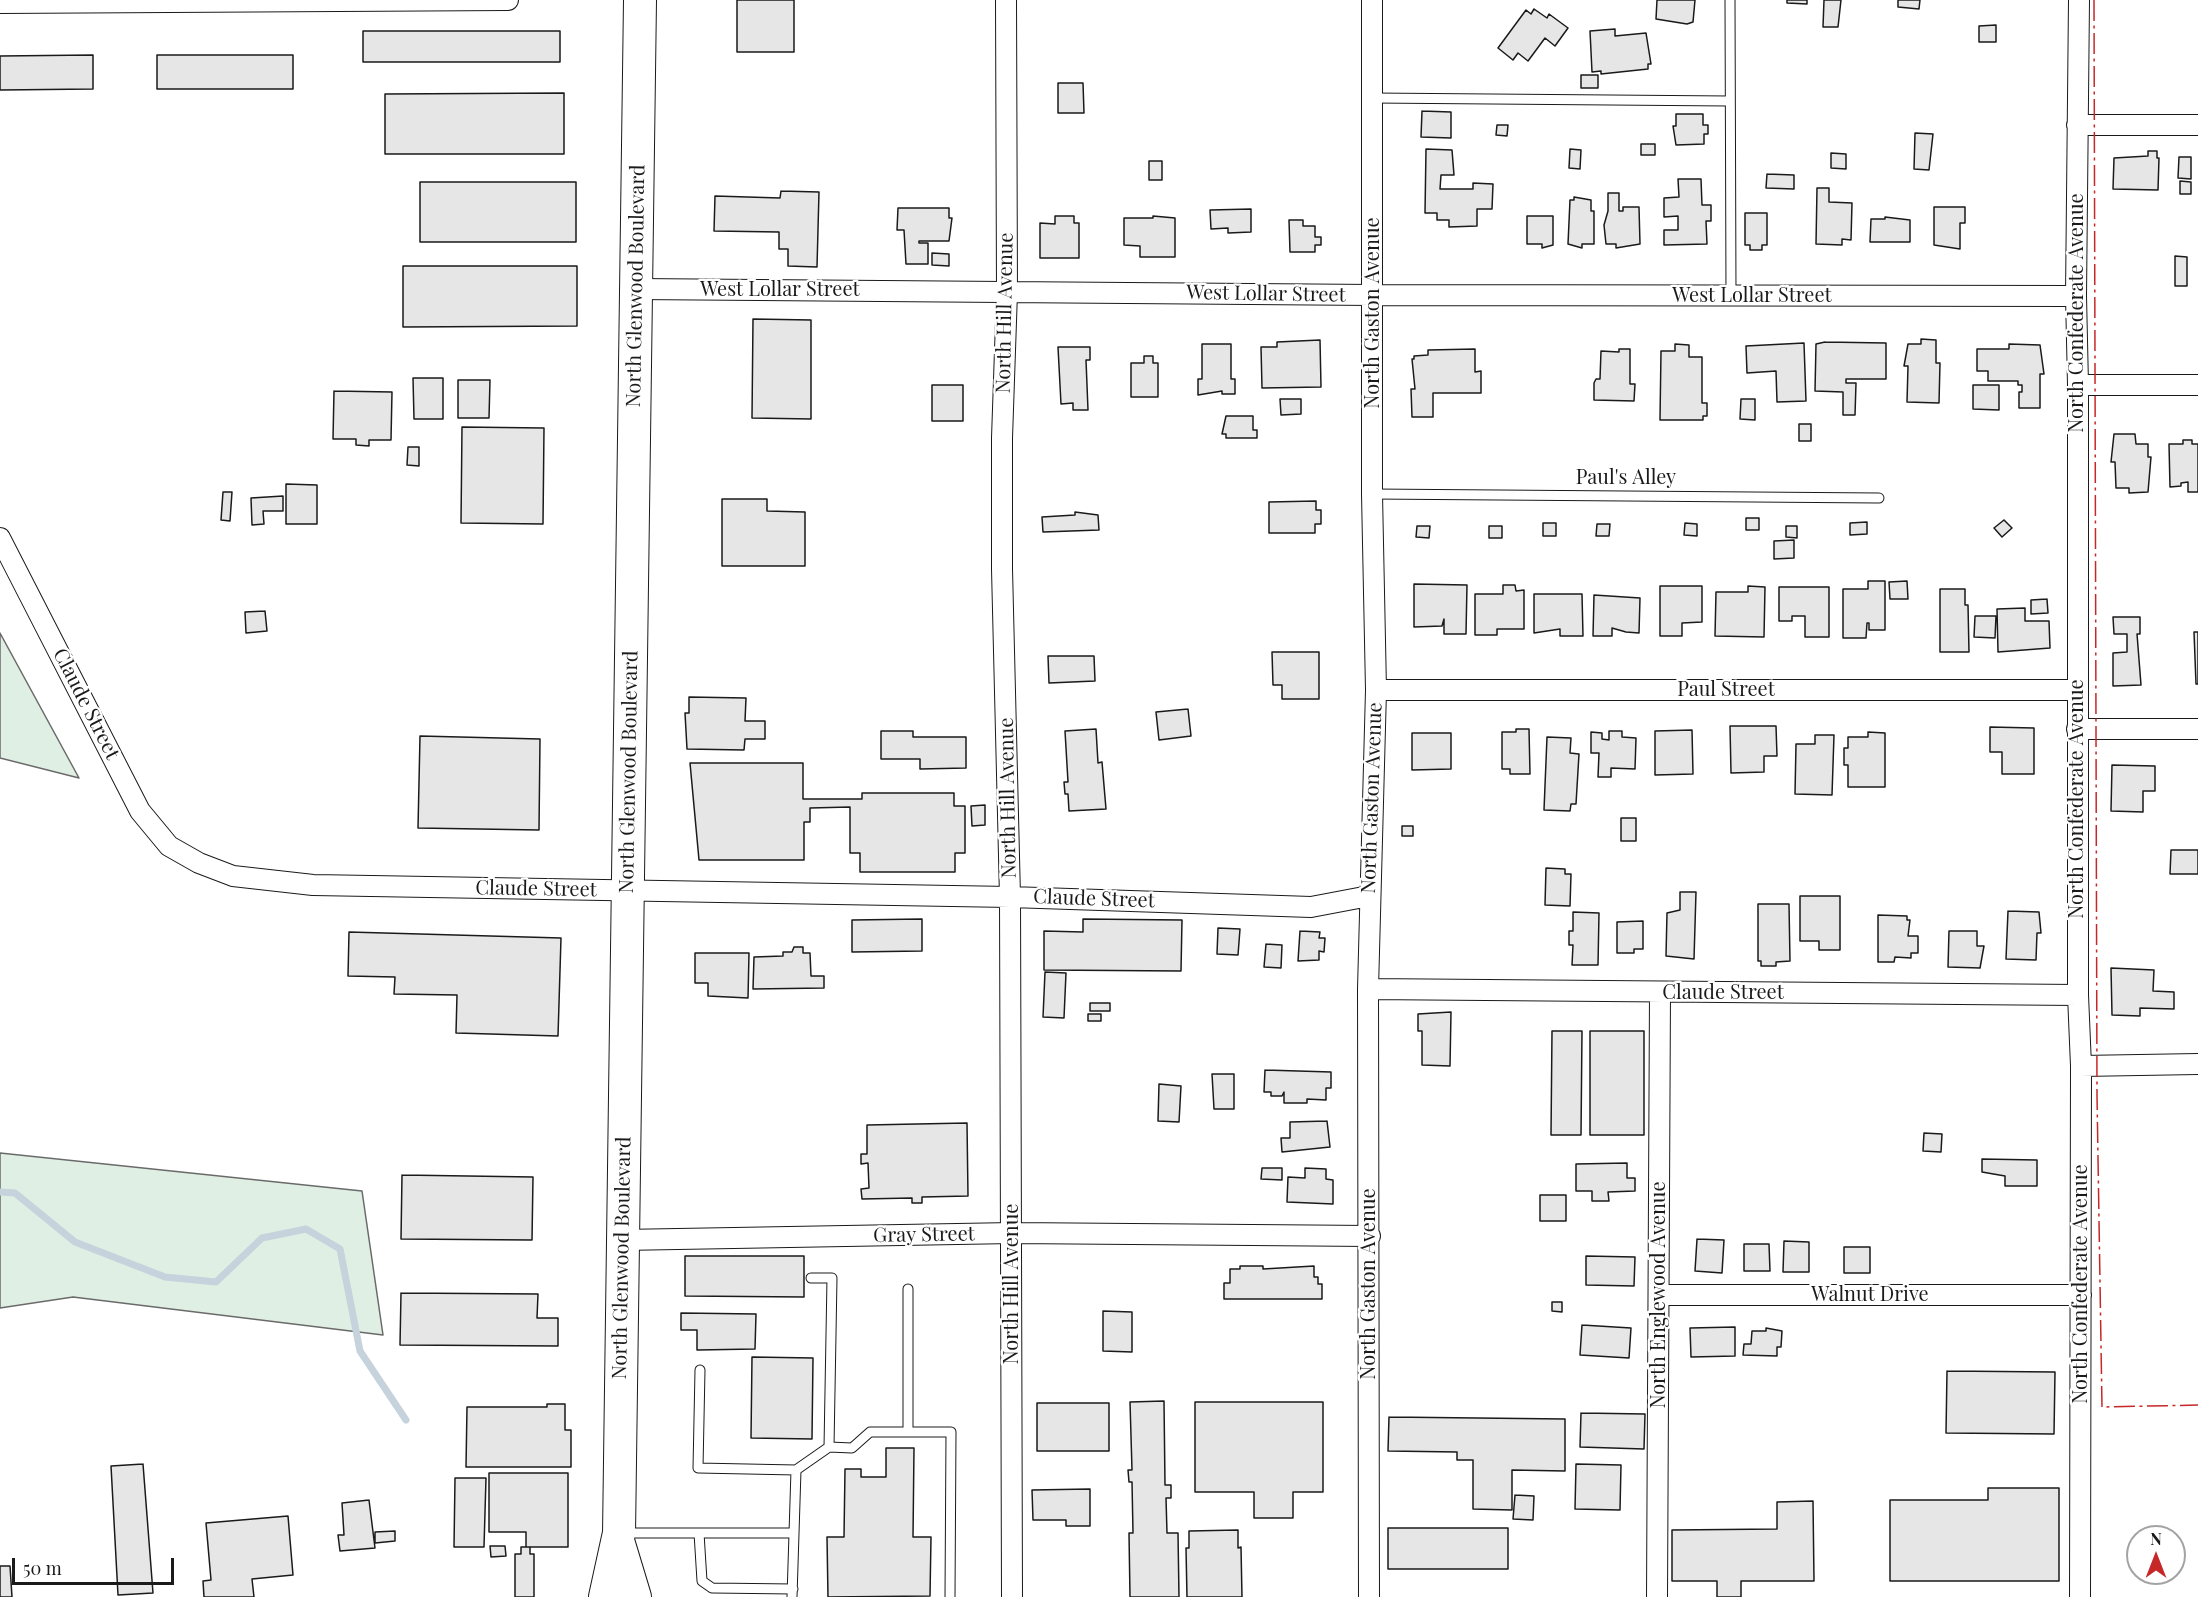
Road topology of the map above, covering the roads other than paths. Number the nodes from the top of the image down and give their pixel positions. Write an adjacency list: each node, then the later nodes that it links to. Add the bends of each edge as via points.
1 (508, 0): 7 (street)
2 (640, 0): 13 (main road, North Glenwood Boulevard)
3 (1006, 0): 14 (street, North Hill Avenue)
4 (1372, 0): 9 (street, North Gaston Avenue)
5 (1730, 0): 10 (lane)
6 (2079, 0): 11 (street, North Confederate Avenue)
7 (254, 1): 8 (street)
8 (0, 3)
9 (1372, 98): 10 (lane); 15 (street, North Gaston Avenue)
10 (1729, 101): 16 (lane)
11 (2076, 125): 12 (street); 17 (street, North Confederate Avenue)
12 (2198, 125)
13 (636, 289): 14 (street, West Lollar Street); 27 (main road, North Glenwood Boulevard)
14 (1007, 292): 15 (street, West Lollar Street); 29 (street, North Hill Avenue, via 1002,569)
15 (1373, 295): 16 (street, West Lollar Street); 20 (street, North Gaston Avenue)
16 (1731, 296): 17 (street, West Lollar Street)
17 (2076, 296): 18 (street, North Confederate Avenue)
18 (2078, 385): 19 (street); 24 (street, North Confederate Avenue)
19 (2198, 385)
20 (1372, 494): 21 (lane, Paul's Alley); 23 (street, North Gaston Avenue)
21 (1879, 498)
22 (0, 538): 27 (street, Claude Street, via 140,811 169,846 199,863 233,876 313,885)
23 (1376, 690): 24 (street, Paul Street); 28 (street, North Gaston Avenue)
24 (2076, 690): 25 (street, North Confederate Avenue)
25 (2077, 729): 26 (street); 32 (street, North Confederate Avenue)
26 (2198, 729)
27 (628, 891): 29 (street, Claude Street); 37 (main road, North Glenwood Boulevard)
28 (1369, 896): 29 (street, Claude Street, via 1311,907); 30 (street, North Gaston Avenue)
29 (1010, 897): 35 (street, North Hill Avenue)
30 (1368, 989): 31 (street, Claude Street); 36 (street, North Gaston Avenue)
31 (1660, 993): 32 (street, Claude Street); 40 (street, North Englewood Avenue)
32 (2078, 995): 34 (street, North Confederate Avenue)
33 (2198, 1064): 34 (street)
34 (2081, 1066): 41 (street, North Confederate Avenue)
35 (1013, 1233): 36 (street, Gray Street); 37 (street, Gray Street); 53 (street, North Hill Avenue)
36 (1370, 1236): 54 (street, North Gaston Avenue)
37 (622, 1240): 48 (main road, North Glenwood Boulevard)
38 (811, 1278): 44 (lane, via 832,1278)
39 (908, 1289): 43 (lane)
40 (1659, 1295): 41 (street, Walnut Drive); 55 (street, North Englewood Avenue)
41 (2081, 1295): 56 (street, North Confederate Avenue)
42 (700, 1370): 45 (lane, via 698,1468)
43 (908, 1432): 44 (lane, via 870,1432 852,1448); 52 (lane, via 951,1432)
44 (829, 1447): 45 (lane)
45 (796, 1470): 47 (lane)
46 (699, 1533): 47 (lane); 48 (lane); 49 (lane, via 702,1581 712,1588)
47 (794, 1533): 49 (lane)
48 (619, 1538): 50 (main road, North Glenwood Boulevard); 51 (main road, North Glenwood Boulevard)
49 (792, 1593)
50 (605, 1597)
51 (635, 1597)
52 (950, 1597)
53 (1012, 1597)
54 (1369, 1597)
55 (1657, 1597)
56 (2080, 1597)

